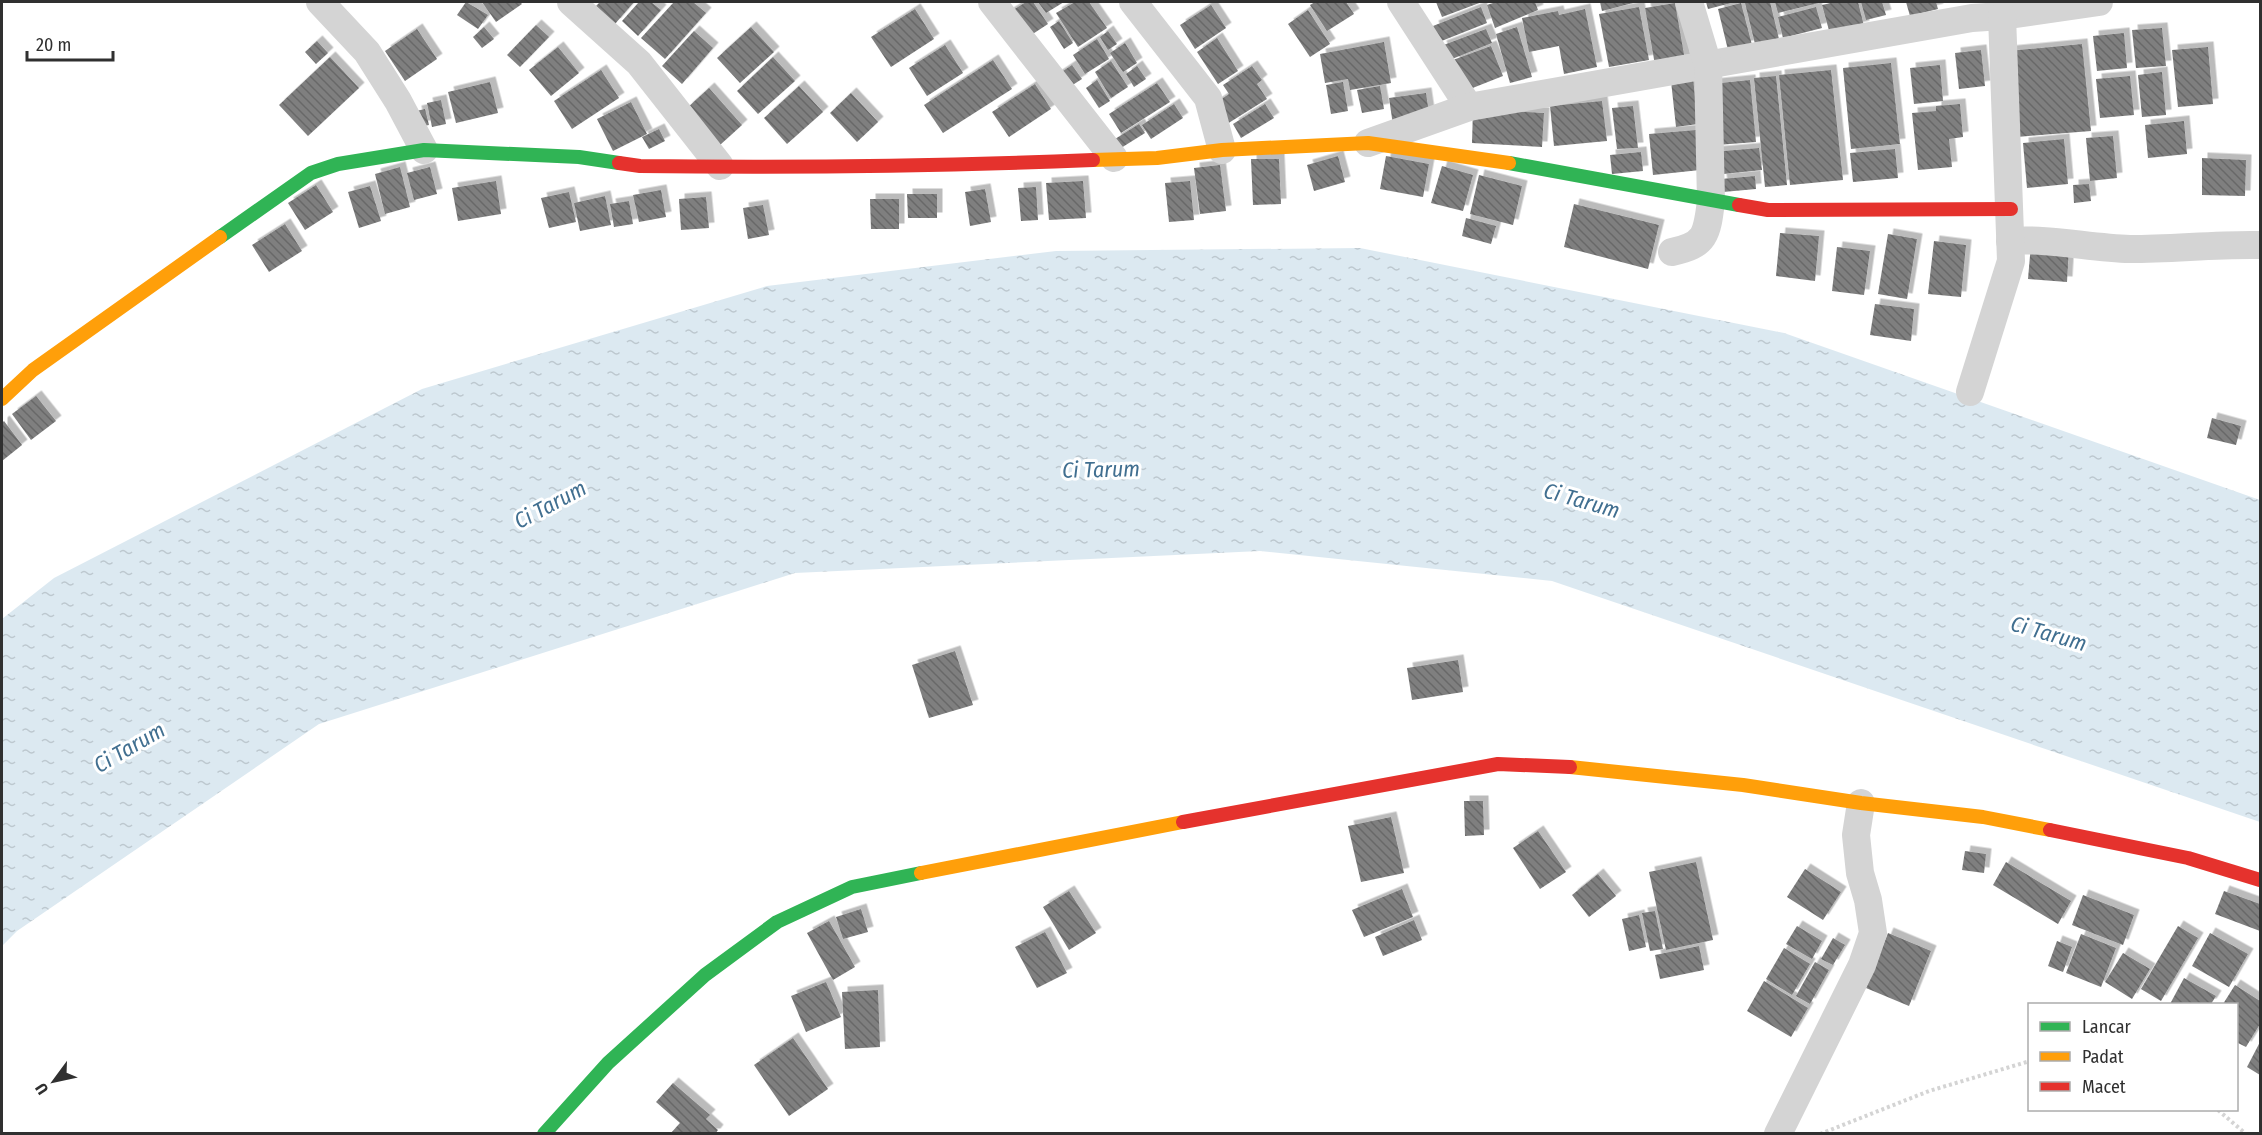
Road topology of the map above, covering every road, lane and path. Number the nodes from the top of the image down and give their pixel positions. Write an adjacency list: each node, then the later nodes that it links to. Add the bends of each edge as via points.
1 (320, 2): 13 (street, via 367,52)
2 (571, 2): 16 (street, via 639,63)
3 (992, 2): 15 (street)
4 (1133, 2): 14 (street, via 1208,98)
5 (1401, 2): 11 (street)
6 (1689, 2): 10 (street)
7 (2099, 2): 9 (street)
8 (1970, 10): 9 (street); 10 (street)
9 (2002, 16): 18 (street)
10 (1708, 65): 11 (street); 17 (street)
11 (1469, 107): 12 (street)
12 (1368, 143): 14 (street); 17 (street, via 1477,157)
13 (424, 150): 16 (street, via 579,157 640,166); 23 (street, via 338,164 311,173 33,370)
14 (1222, 150): 15 (street, via 1157,158)
15 (1114, 158): 16 (street, via 965,165)
16 (720, 166)
17 (1711, 201): 18 (street, via 1768,210); 21 (street, via 1703,237 1695,246)
18 (2011, 209): 19 (street)
19 (2010, 241): 20 (street, via 2034,239 2130,249); 22 (street, via 2012,261)
20 (2260, 245)
21 (1672, 252)
22 (1970, 392)
23 (2, 399)
24 (1861, 803): 25 (street, via 1983,817 2188,858); 28 (street, via 1592,768 1498,764 852,887 777,922 705,975 608,1063); 29 (street, via 1856,835 1874,933)
25 (2260, 880)
26 (2028, 1062): 30 (path, via 1929,1091)
27 (2219, 1111): 31 (path)
28 (544, 1134)
29 (1778, 1134)
30 (1820, 1134)
31 (2246, 1134)

